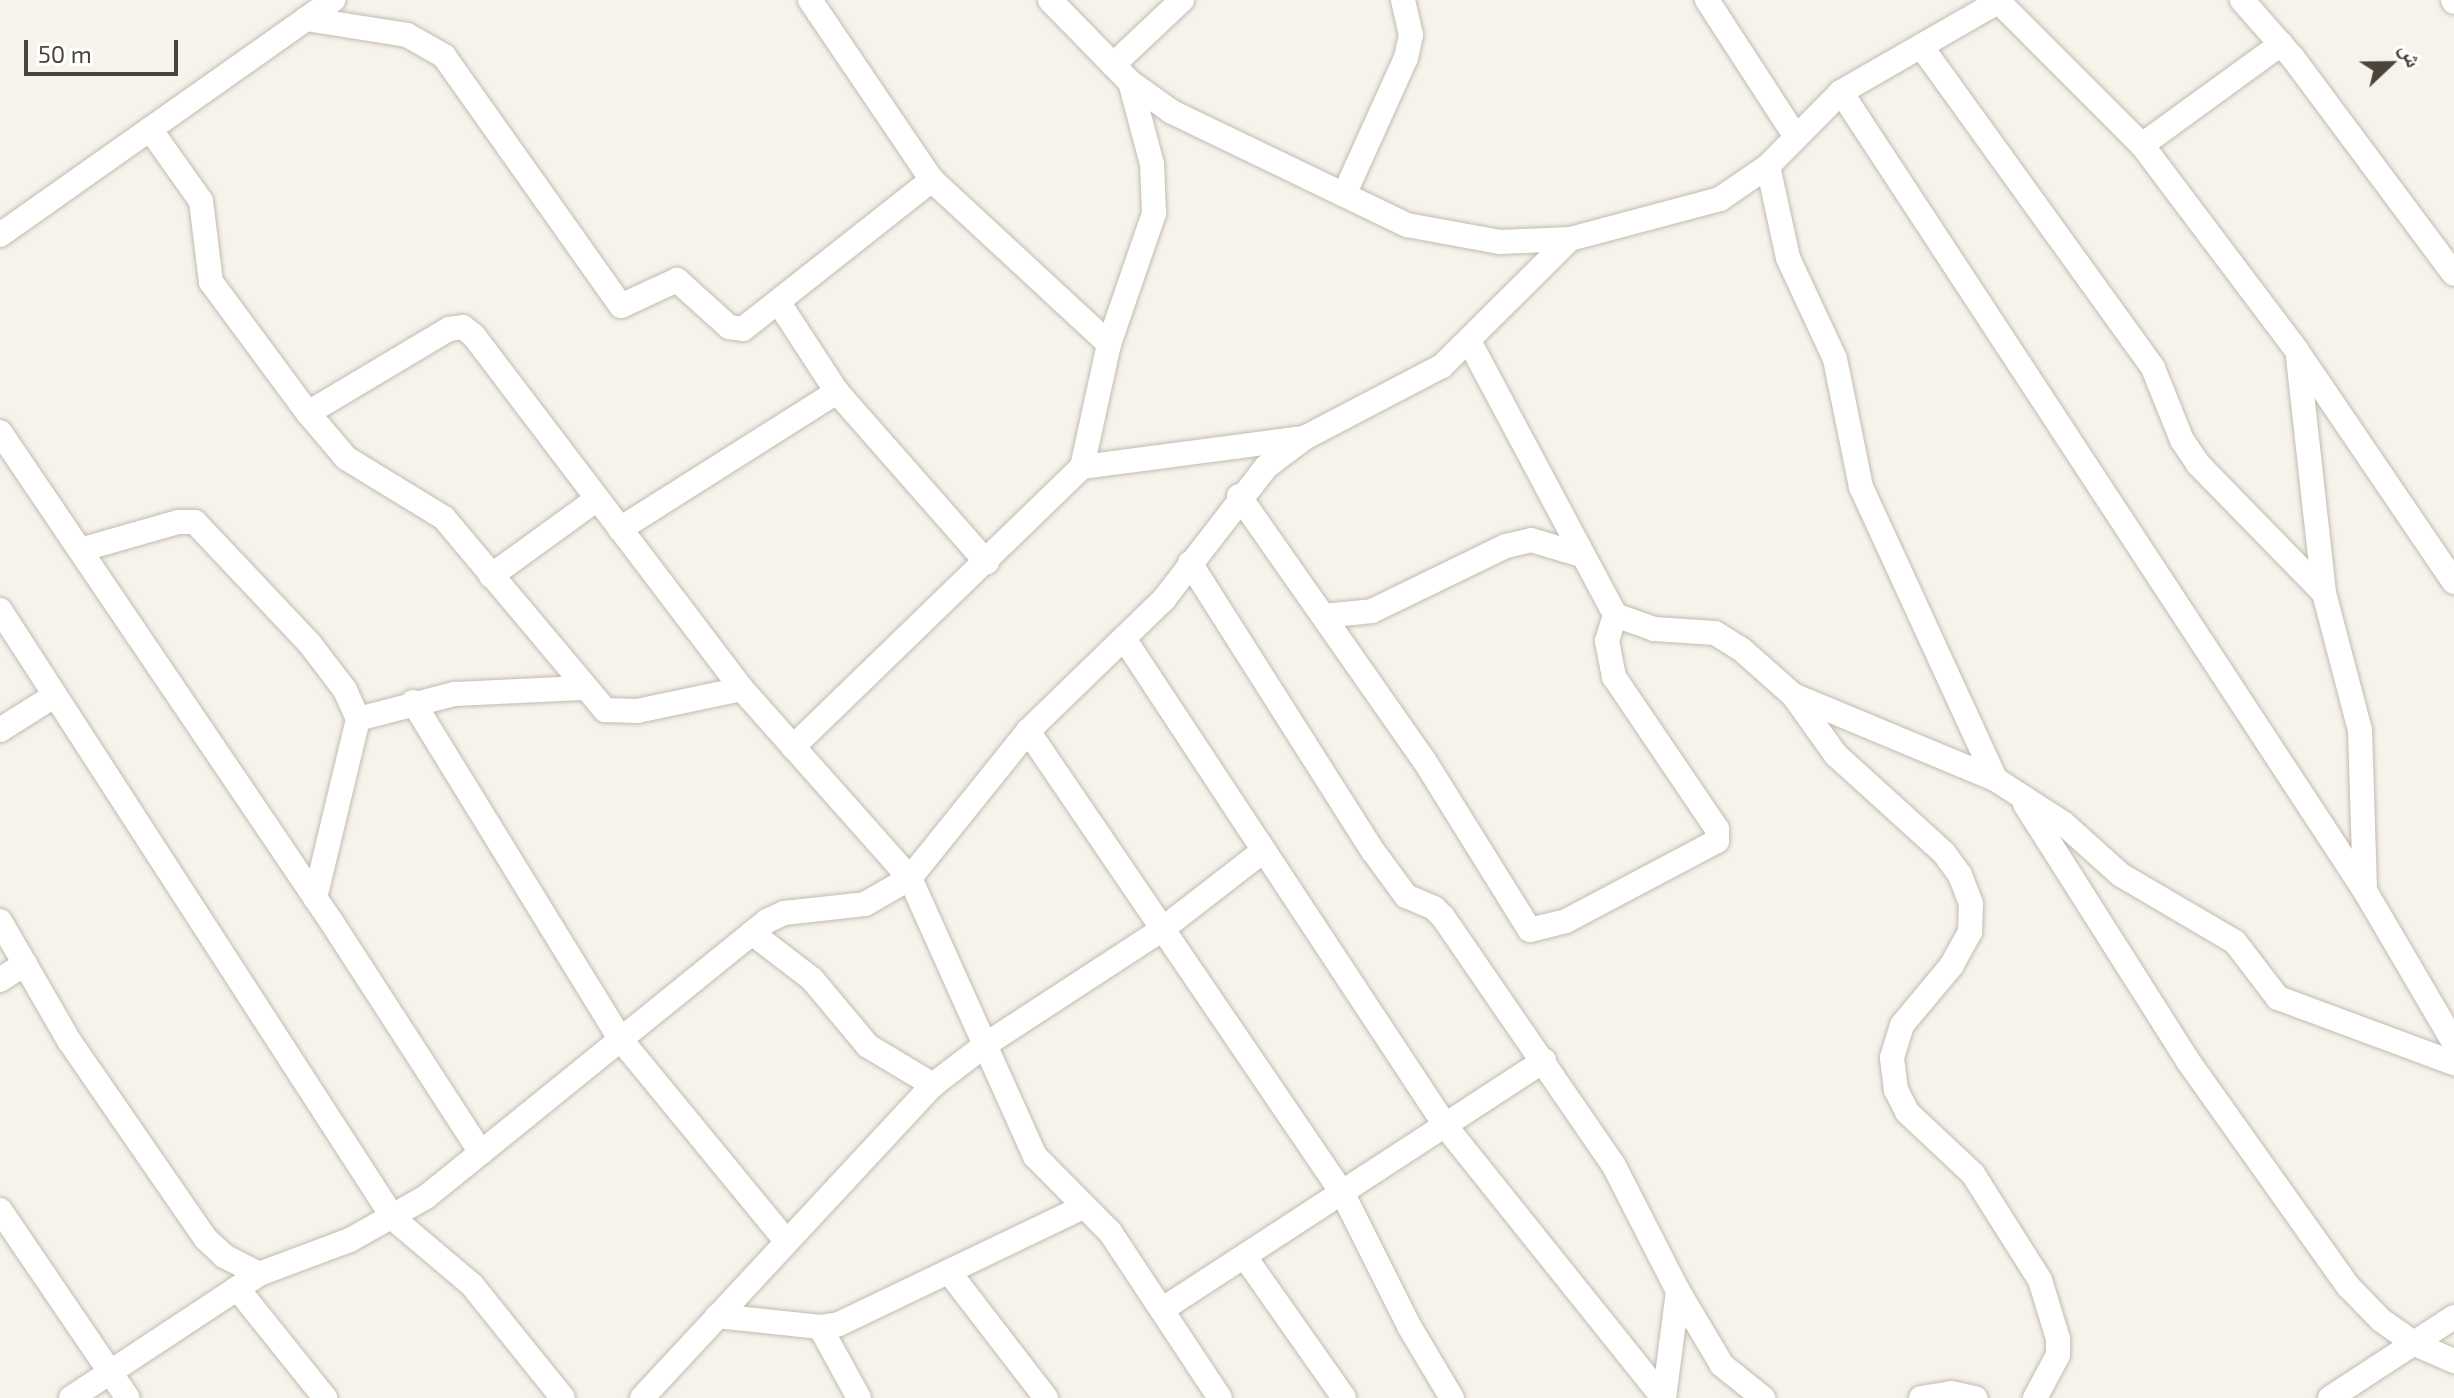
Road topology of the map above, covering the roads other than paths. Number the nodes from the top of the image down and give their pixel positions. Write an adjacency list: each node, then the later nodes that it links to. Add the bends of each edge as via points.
1 (333, 0): 9 (street)
2 (810, 0): 18 (street)
3 (1050, 0): 12 (street)
4 (1182, 0): 12 (street)
5 (1403, 0): 19 (street, via 1411,35 1406,58)
6 (1707, 0): 15 (street)
7 (2242, 0): 10 (street)
8 (1999, 1): 11 (street); 16 (street)
9 (306, 19): 14 (street); 23 (street, via 407,35 444,56 621,306 677,280 736,332)
10 (2281, 44): 16 (street); 22 (street)
11 (1921, 46): 13 (street); 41 (street, via 2153,368 2182,440 2198,464)
12 (1122, 73): 19 (street, via 1172,112); 25 (street, via 1152,164 1154,213)
13 (1841, 92): 15 (street); 59 (street)
14 (150, 129): 20 (street); 28 (street, via 201,201 211,282)
15 (1796, 137): 17 (street)
16 (2142, 145): 26 (street)
17 (1768, 166): 21 (street, via 1720,199); 55 (street, via 1788,258 1835,359 1861,487)
18 (932, 180): 23 (street); 25 (street)
19 (1344, 195): 21 (street, via 1407,225 1463,239)
20 (0, 235)
21 (1570, 239): 24 (street)
22 (2450, 260)
23 (779, 303): 27 (street)
24 (1469, 341): 30 (street, via 1410,385); 36 (street)
25 (1109, 344): 31 (street)
26 (2297, 351): 40 (street); 41 (street)
27 (837, 392): 34 (street); 37 (street)
28 (308, 413): 33 (street, via 449,329 463,327); 39 (street, via 346,458 444,518)
29 (0, 432): 35 (street)
30 (1306, 437): 31 (street); 32 (street)
31 (1082, 467): 37 (street)
32 (1239, 496): 38 (street); 44 (street)
33 (597, 499): 34 (street); 39 (street)
34 (620, 529): 47 (street)
35 (80, 550): 51 (street, via 178,522 195,522 310,644 345,690); 60 (street)
36 (1578, 554): 43 (street); 44 (street, via 1531,540 1506,546 1372,611)
37 (987, 563): 54 (street)
38 (1190, 563): 45 (street); 69 (street, via 1373,851 1406,896 1443,917)
39 (491, 576): 46 (street)
40 (2454, 582)
41 (2324, 593): 59 (street, via 2360,730)
42 (0, 610): 49 (street)
43 (1615, 615): 44 (street, via 1607,641 1614,677 1717,829 1717,841 1566,921 1530,930 1424,760); 48 (street, via 1654,629 1715,633)
44 (1324, 616)
45 (1125, 640): 53 (street); 57 (street)
46 (582, 688): 47 (street, via 605,710 618,713); 50 (street, via 455,694)
47 (742, 689): 54 (street)
48 (1793, 695): 55 (street); 105 (street, via 1836,755 1944,853 1971,904 1970,932 1952,965 1902,1025 1893,1069 1907,1112 1973,1174 2040,1280 2058,1355)
49 (54, 696): 52 (street); 77 (street)
50 (413, 702): 51 (street); 66 (street)
51 (358, 719): 60 (street)
52 (0, 730)
53 (1028, 731): 58 (street); 62 (street)
54 (793, 747): 58 (street)
55 (1995, 779): 56 (street)
56 (2019, 795): 70 (street, via 2063,823 2121,875 2235,942 2278,998); 88 (street, via 2188,1061 2348,1286 2381,1320)
57 (1263, 851): 62 (street); 72 (street)
58 (910, 878): 63 (street, via 865,904 784,913); 68 (street)
59 (2365, 891): 67 (street)
60 (315, 898): 73 (street)
61 (0, 921): 64 (street)
62 (1160, 931): 68 (street); 74 (street)
63 (752, 933): 66 (street); 71 (street, via 812,979 868,1046)
64 (25, 964): 65 (street); 81 (street, via 70,1042 206,1239 224,1256)
65 (0, 980)
66 (621, 1040): 73 (street); 78 (street)
67 (2454, 1043)
68 (985, 1045): 71 (street); 75 (street, via 1035,1156)
69 (1544, 1061): 72 (street); 83 (street, via 1613,1164)
70 (2454, 1063)
71 (933, 1085): 78 (street)
72 (1447, 1128): 74 (street); 101 (street)
73 (481, 1153): 77 (street)
74 (1343, 1194): 79 (street); 100 (street)
75 (1083, 1207): 80 (street); 84 (street, via 1110,1232)
76 (0, 1210): 90 (street)
77 (394, 1219): 81 (street); 94 (street, via 472,1285)
78 (787, 1242): 85 (street)
79 (1245, 1257): 84 (street); 99 (street)
80 (949, 1272): 87 (street, via 858,1317); 97 (street)
81 (259, 1274): 82 (street)
82 (237, 1288): 90 (street); 93 (street)
83 (1678, 1291): 101 (street); 102 (street, via 1731,1376)
84 (1163, 1309): 98 (street)
85 (717, 1316): 87 (street); 95 (street)
86 (2454, 1317): 88 (street)
87 (820, 1327): 96 (street)
88 (2415, 1344): 89 (street); 106 (street)
89 (2454, 1361)
90 (109, 1373): 91 (street); 92 (street)
91 (71, 1398)
92 (128, 1398)
93 (325, 1398)
94 (563, 1398)
95 (642, 1398)
96 (859, 1398)
97 (1046, 1398)
98 (1220, 1398)
99 (1344, 1398)
100 (1452, 1398)
101 (1664, 1398)
102 (1763, 1398)
103 (1921, 1398): 104 (street, via 1951,1393)
104 (1975, 1398)
105 (2035, 1398)
106 (2330, 1398)

